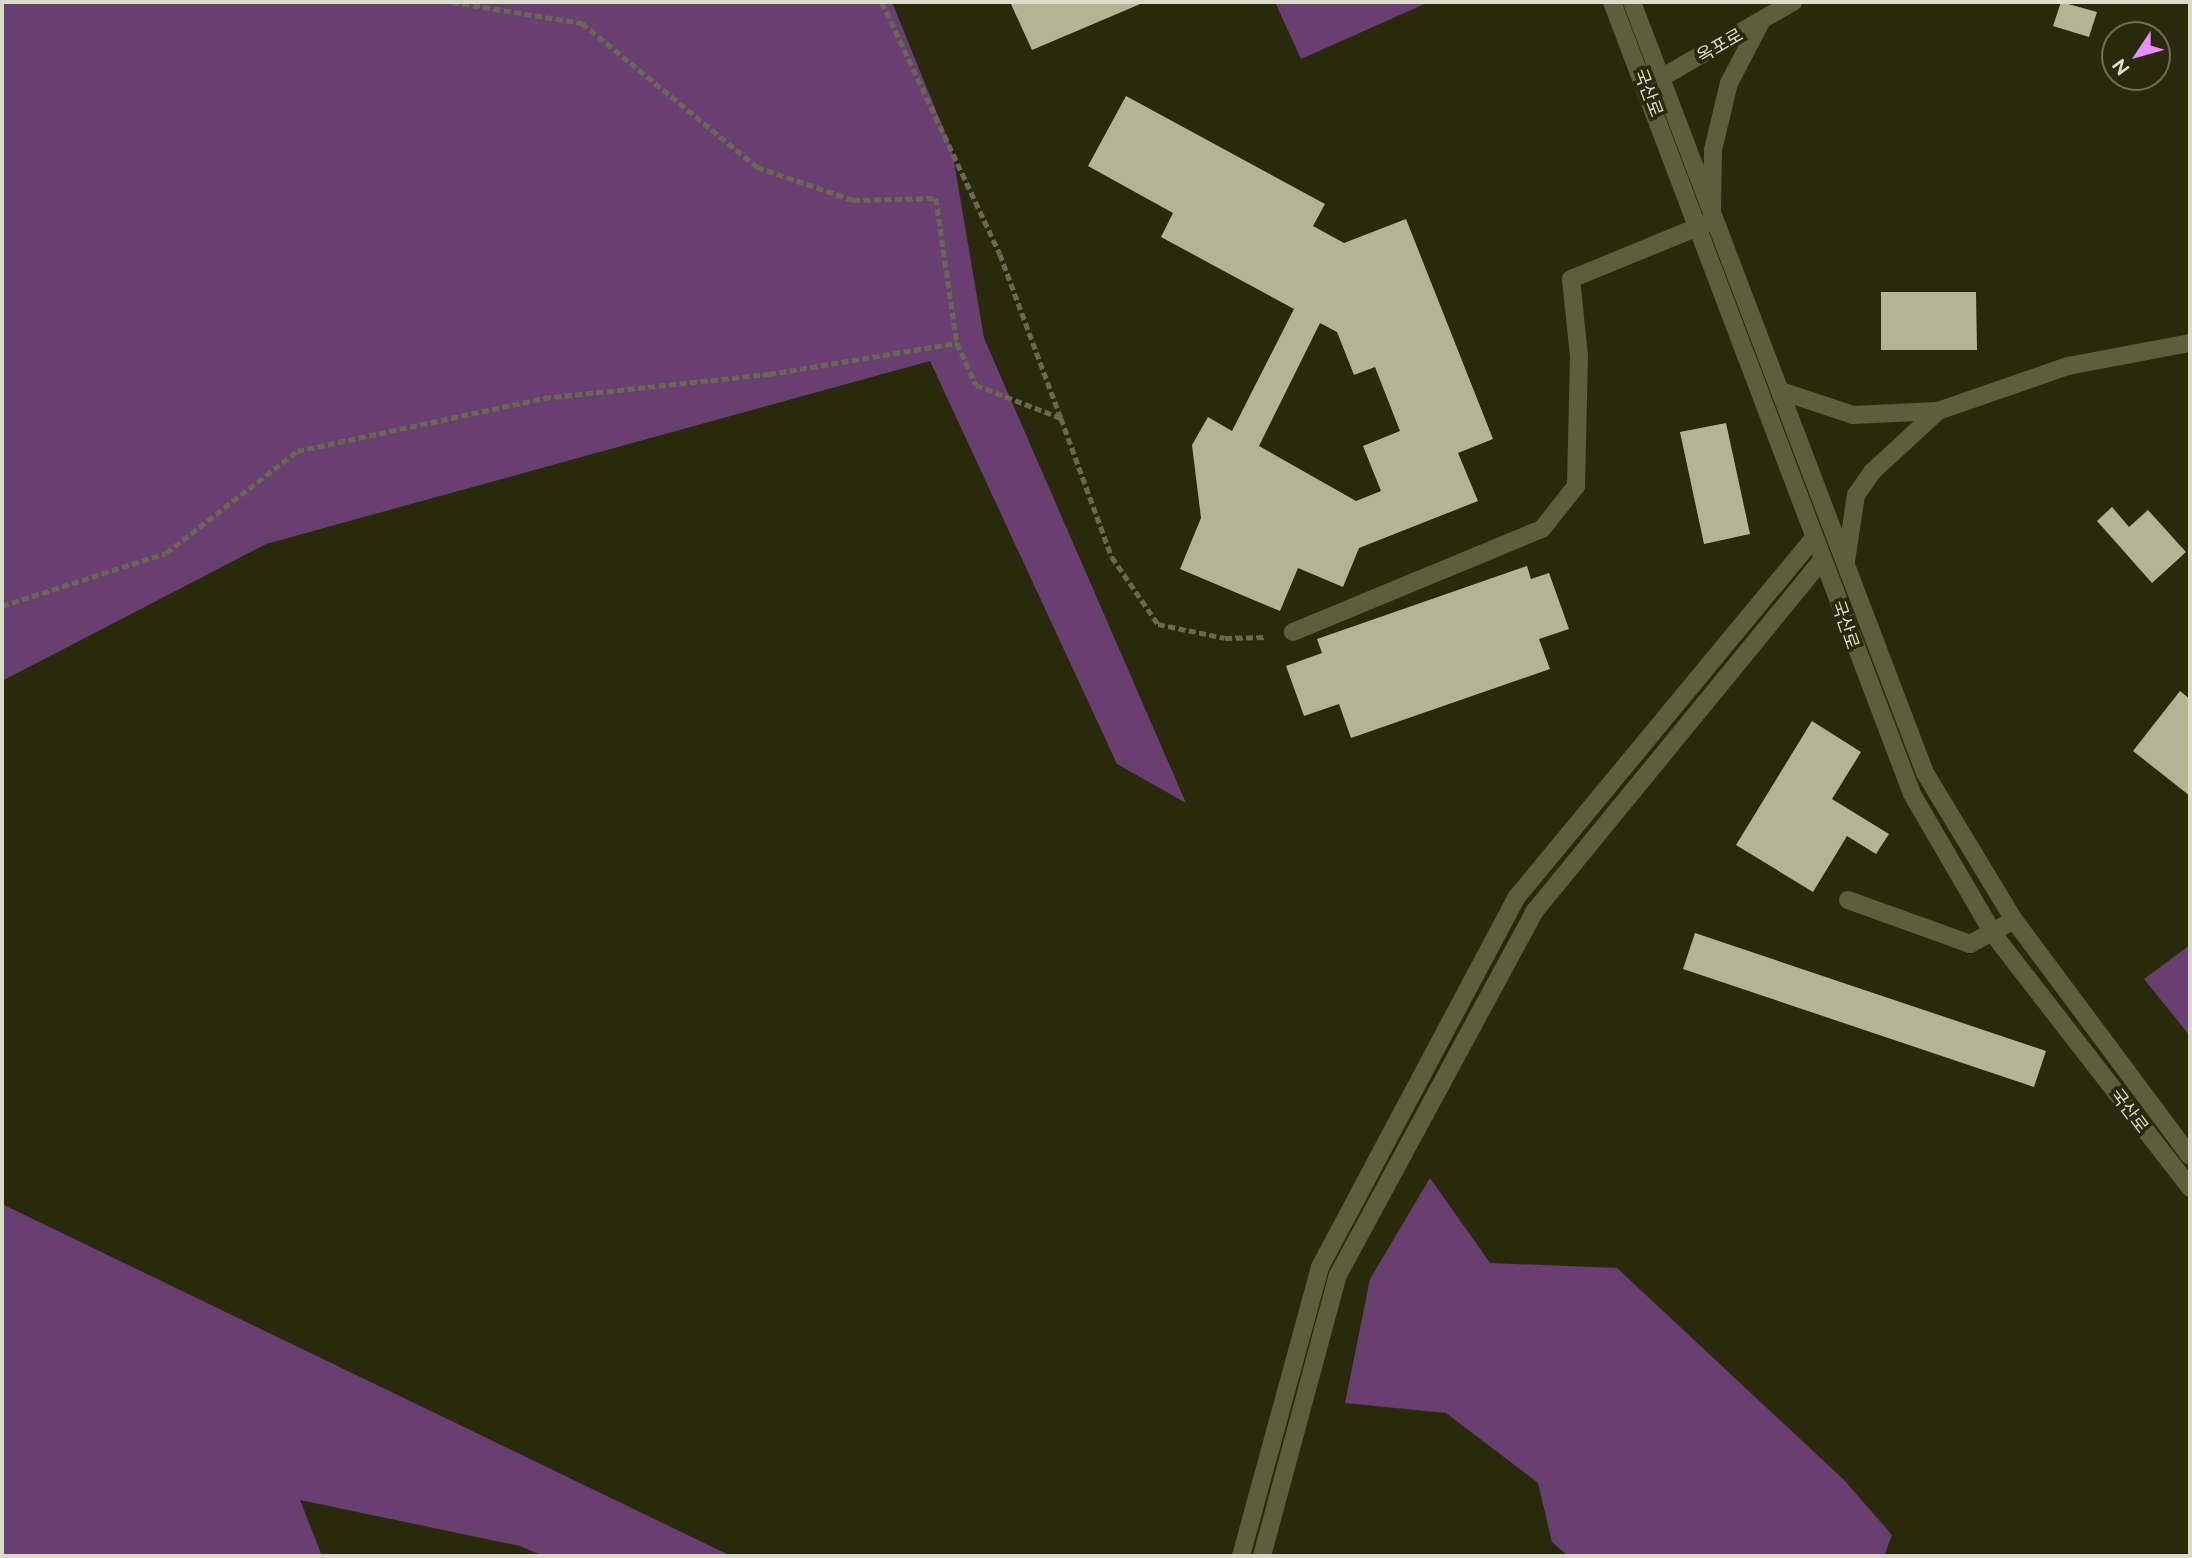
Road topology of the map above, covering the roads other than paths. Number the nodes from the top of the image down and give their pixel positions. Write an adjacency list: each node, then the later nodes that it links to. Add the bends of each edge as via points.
1 (1612, 2): 5 (street, 국산로)
2 (1632, 2): 5 (street, 국산로)
3 (1793, 2): 4 (street, 옥포로)
4 (1761, 22): 5 (street, 옥포로); 6 (street, via 1729,83 1713,150)
5 (1653, 82): 6 (street, 국산로)
6 (1709, 218): 8 (street, 국산로); 10 (street, 국산로); 13 (street, via 1572,279 1579,356 1576,486 1542,529)
7 (2190, 343): 9 (street, via 2068,366)
8 (1782, 391): 9 (street, via 1853,415); 12 (street, 국산로)
9 (1937, 411): 12 (street, via 1873,471 1856,495)
10 (1814, 538): 11 (street, 국산로); 19 (street, via 1516,898 1320,1267)
11 (1822, 560): 16 (street, 국산로, via 1912,794); 20 (street, via 1534,912 1338,1276)
12 (1846, 561): 15 (street, 국산로, via 1925,773)
13 (1293, 632)
14 (1848, 900): 16 (street, via 1970,944)
15 (2014, 920): 16 (street); 17 (street, 국산로)
16 (1994, 935): 18 (street, 국산로)
17 (2190, 1156)
18 (2190, 1188)
19 (1241, 1556)
20 (1262, 1556)

